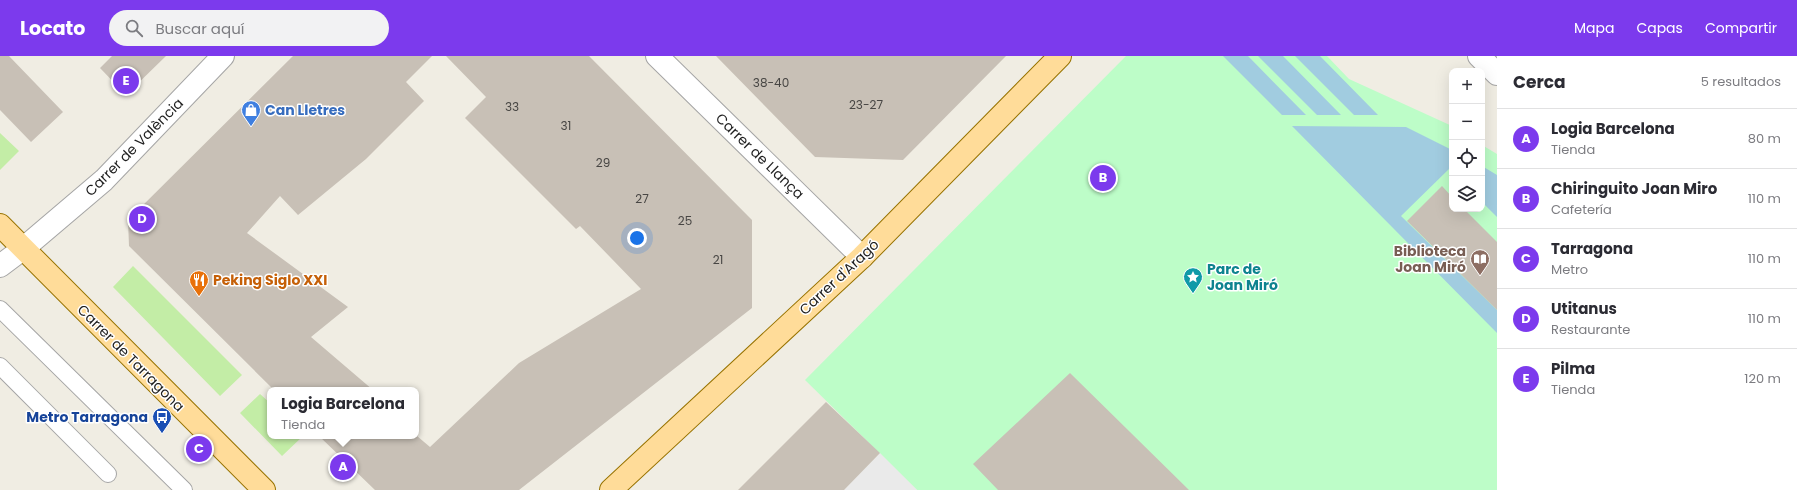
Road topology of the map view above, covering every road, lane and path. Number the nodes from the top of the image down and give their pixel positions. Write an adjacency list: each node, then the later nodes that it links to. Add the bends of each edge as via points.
1 (222, 56): 7 (street, Carrer de València, via 104,180)
2 (657, 56): 8 (street, Carrer de Llança)
3 (1060, 56): 8 (main road, Carrer d'Aragó)
4 (1479, 56): 5 (street)
5 (1497, 74)
6 (0, 225): 7 (main road, Carrer de Tarragona)
7 (24, 248): 9 (street, Carrer de València); 14 (main road, Carrer de Tarragona)
8 (862, 257): 15 (main road, Carrer d'Aragó)
9 (0, 266)
10 (0, 309): 13 (lane)
11 (0, 366): 12 (lane)
12 (108, 474)
13 (184, 490)
14 (264, 490)
15 (611, 490)

